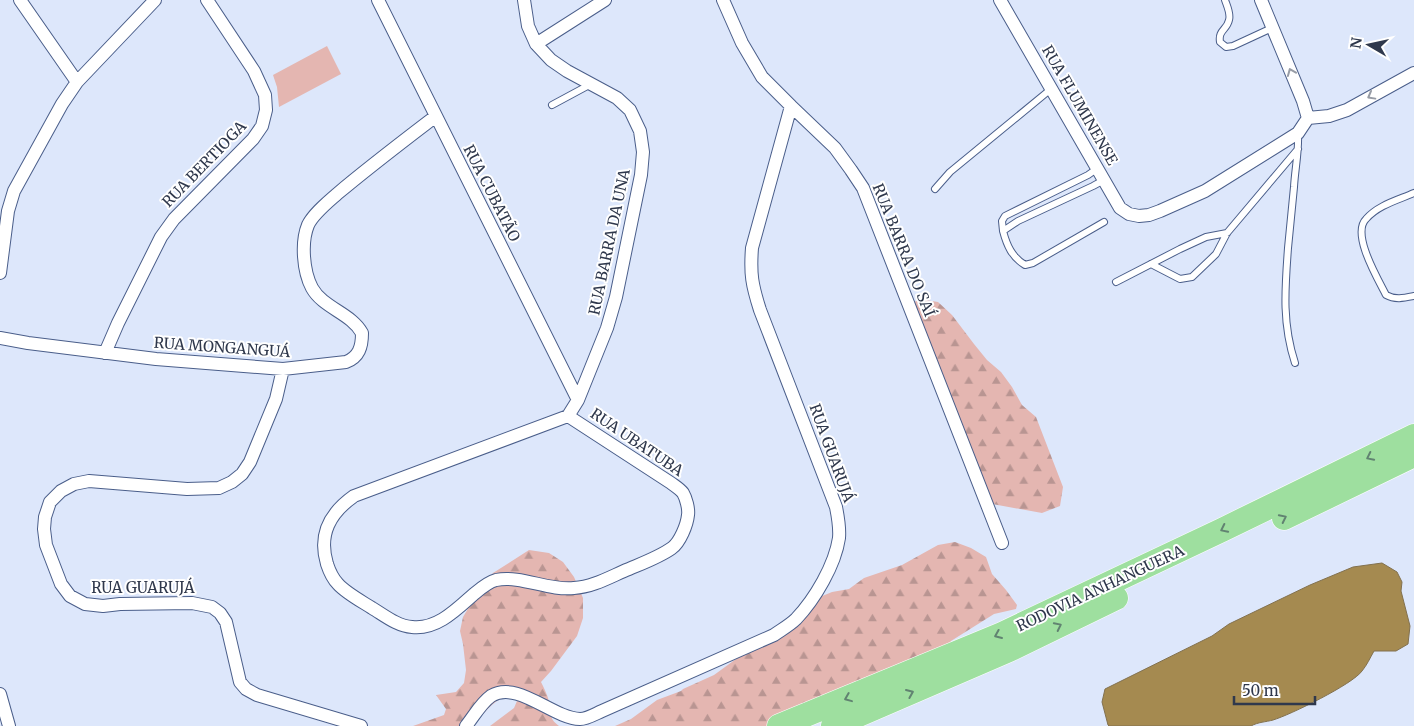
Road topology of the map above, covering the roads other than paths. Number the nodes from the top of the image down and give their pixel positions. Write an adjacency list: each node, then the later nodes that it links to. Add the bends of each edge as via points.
1 (20, 0): 14 (street)
2 (155, 0): 14 (street)
3 (207, 0): 35 (street, RUA BERTIOGA, via 261,85 266,110 262,126 174,219)
4 (378, 0): 19 (street, RUA CUBATÃO)
5 (524, 0): 12 (street, RUA BARRA DA UNA, via 528,26)
6 (605, 0): 12 (street)
7 (723, 0): 18 (street, RUA BARRA DO SAÍ, via 762,77)
8 (1000, 0): 16 (street, RUA FLUMINENSE)
9 (1225, 0): 11 (lane, via 1229,22 1219,37 1226,47)
10 (1261, 0): 11 (street)
11 (1272, 28): 20 (street, one-way to 11)
12 (536, 44): 15 (street, RUA BARRA DA UNA, via 551,60)
13 (1414, 73): 20 (street, one-way to 20, via 1347,110)
14 (77, 82): 31 (street, via 14,191 8,211)
15 (592, 84): 17 (lane); 38 (street, RUA BARRA DA UNA, via 617,98 630,110 640,131 643,152 616,297)
16 (1051, 89): 23 (street, RUA FLUMINENSE); 25 (lane, via 950,172)
17 (552, 105)
18 (791, 106): 42 (street, RUA BARRA DO SAÍ, via 835,148 863,188); 46 (street, RUA GUARUJÁ, via 752,248 750,268 760,310 836,507 839,537 828,571 812,601 795,620 774,635 602,711 583,719 575,718 528,698 504,692 486,700)
19 (436, 116): 37 (street, RUA MONGANGUÁ, via 362,172 308,224 304,254 309,282 317,296 360,329 359,353 346,362); 38 (street, RUA CUBATÃO)
20 (1308, 118): 21 (street)
21 (1298, 133): 22 (lane); 24 (street, RUA FLUMINENSE, via 1205,191 1149,215 1129,214 1120,208)
22 (1299, 148): 29 (lane); 36 (lane, via 1285,289 1285,319)
23 (1098, 168): 24 (street, RUA FLUMINENSE); 28 (lane, via 1088,176 1005,216)
24 (1104, 180): 28 (lane)
25 (935, 189)
26 (1414, 193): 33 (lane, via 1371,214 1364,220 1361,232 1369,262 1386,295 1391,298)
27 (1104, 222): 28 (lane, via 1025,265 1016,259)
28 (1003, 231)
29 (1227, 233): 30 (lane, via 1206,237); 30 (lane, via 1216,254 1192,277 1180,279)
30 (1151, 264): 32 (lane)
31 (0, 273)
32 (1116, 282)
33 (1414, 296)
34 (0, 338): 35 (street, RUA MONGANGUÁ)
35 (105, 353): 37 (street, RUA MONGANGUÁ)
36 (1295, 363)
37 (283, 369): 45 (street, RUA GUARUJÁ, via 276,399 250,462 232,482 219,488 205,489 89,482 74,484 60,491 50,502 45,517 46,545 61,584 70,596 85,604 103,606 192,602 212,607 226,622 240,682 246,689)
38 (578, 400): 39 (street, RUA BARRA DA UNA)
39 (568, 416): 39 (street, RUA UBATUBA, via 354,496 342,504 324,535 323,551 337,584 387,618 413,627 427,626 446,618 494,581 508,578 560,588 591,585 674,547 689,513 682,492)
40 (1414, 436): 47 (highway, RODOVIA ANHANGUERA, one-way to 47, via 1002,634)
41 (1414, 455): 48 (highway, RODOVIA ANHANGUERA, one-way to 41, via 1009,650)
42 (1002, 544)
43 (0, 694): 44 (street)
44 (9, 726)
45 (361, 726)
46 (466, 726)
47 (779, 726)
48 (833, 726)

